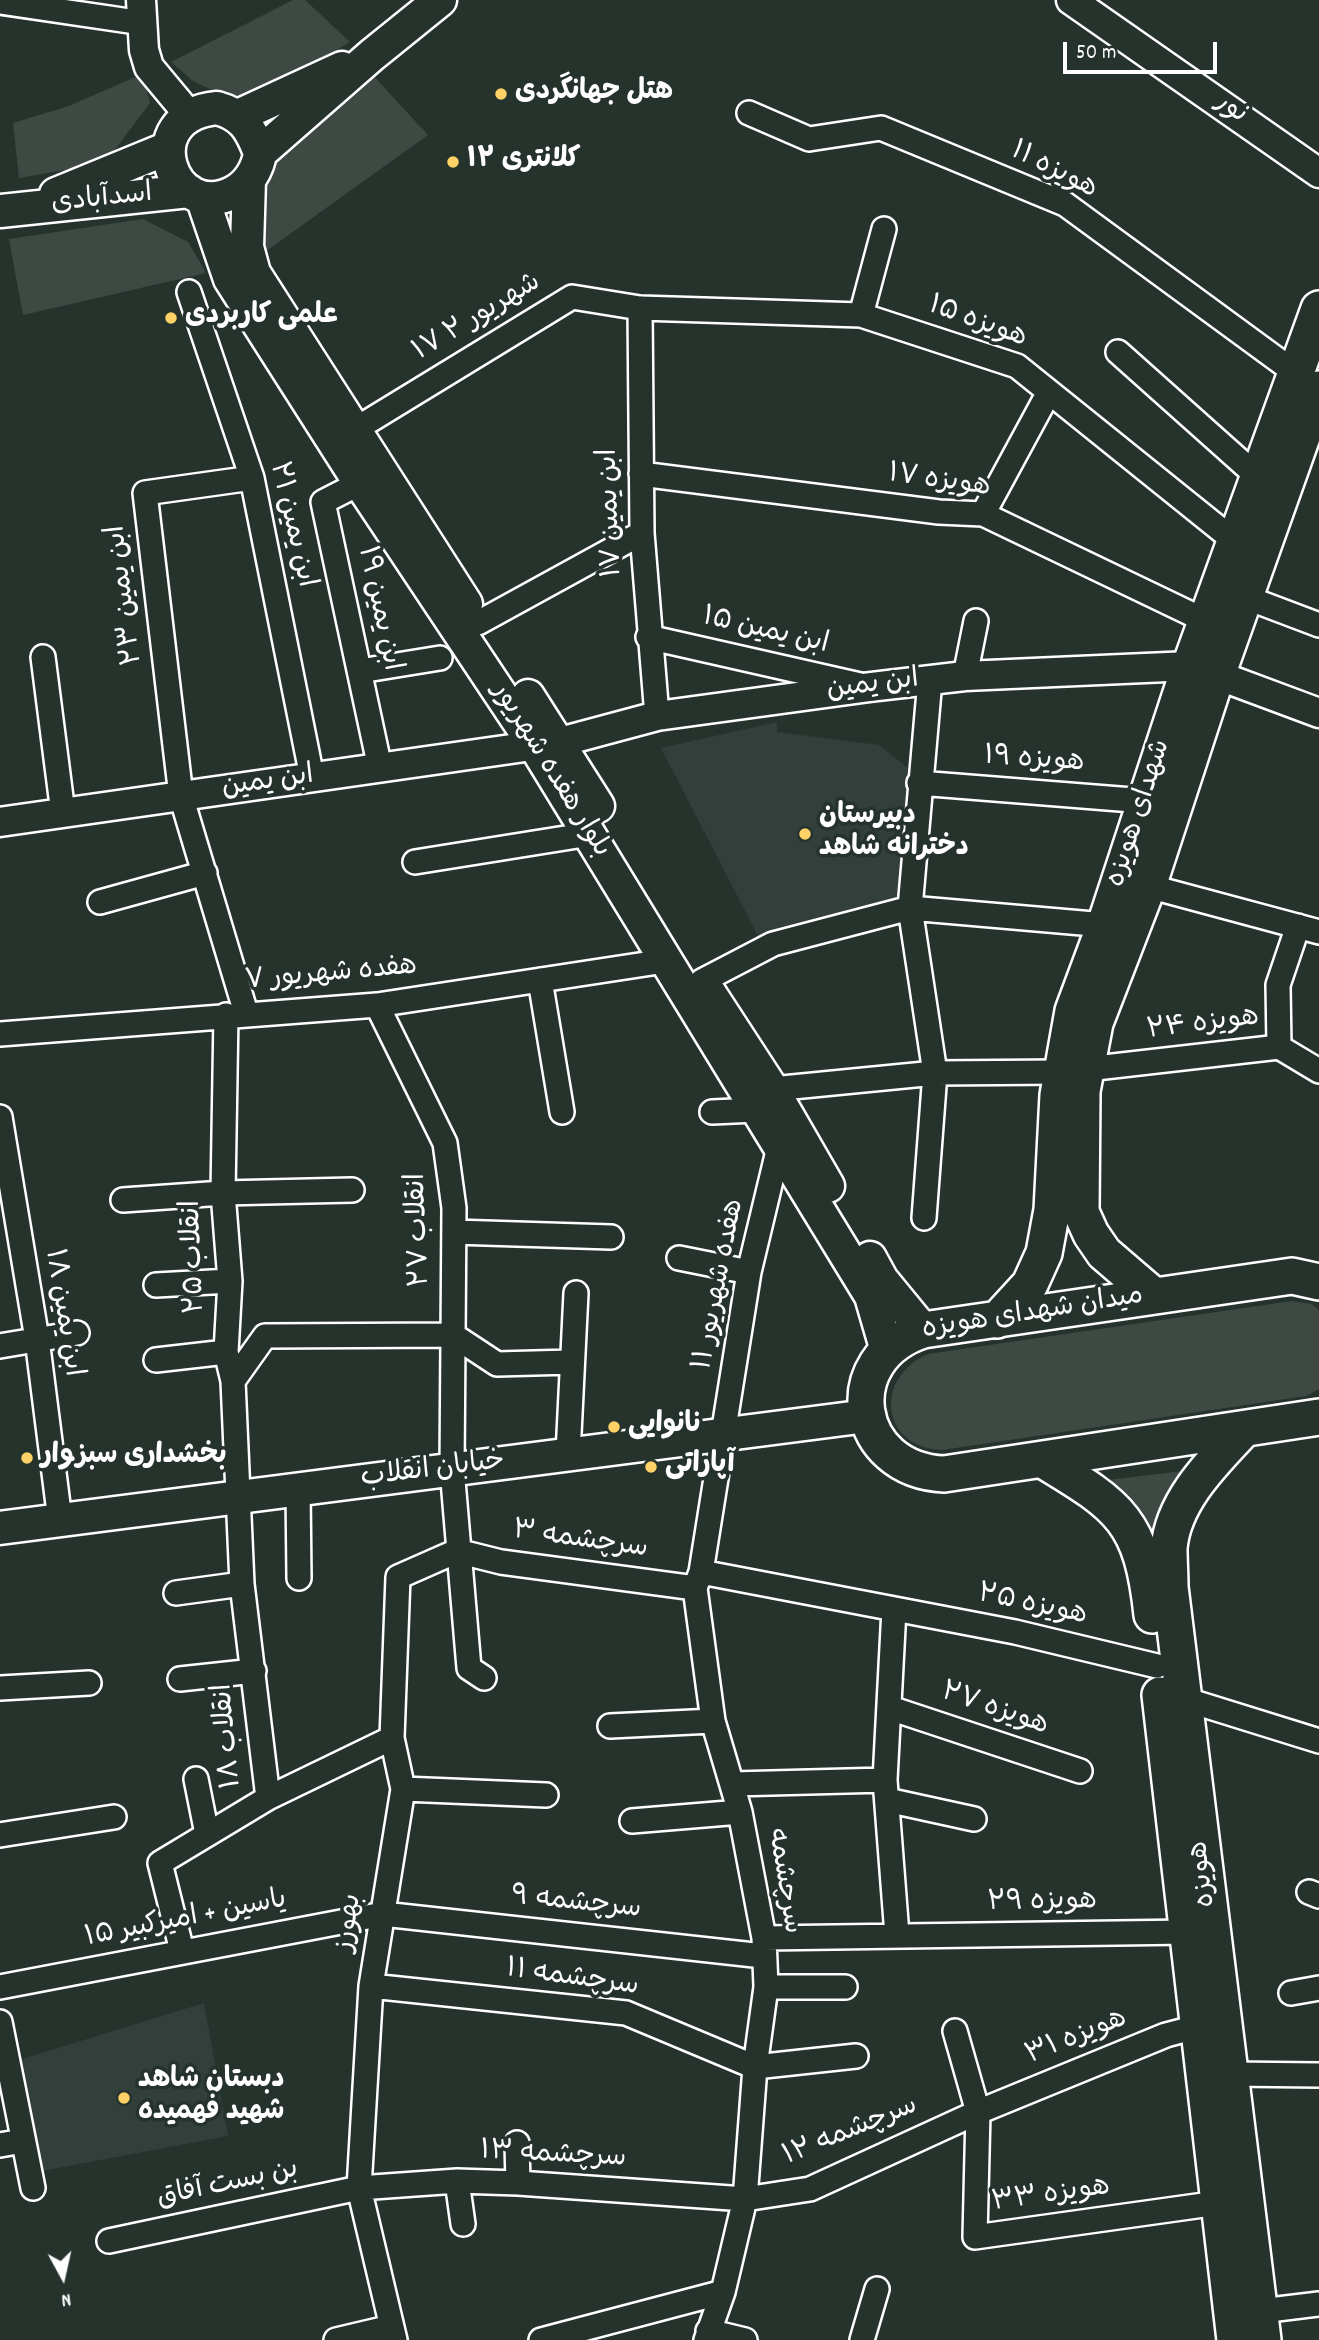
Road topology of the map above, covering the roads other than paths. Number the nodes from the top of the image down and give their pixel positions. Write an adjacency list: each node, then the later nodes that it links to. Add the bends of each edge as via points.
1 (440, 0): 5 (main road)
2 (1071, 0): 11 (street, نور)
3 (0, 2): 4 (street)
4 (142, 11): 7 (street, via 149,67)
5 (372, 55): 8 (main road); 10 (main road)
6 (749, 113): 20 (street, هویزه ۱۱, via 809,139 881,128 1065,204)
7 (189, 115): 8 (main road, via 217,108); 9 (main road, via 171,135)
8 (238, 116): 10 (main road, via 251,130)
9 (168, 148): 12 (main road, via 172,173); 13 (main road, اسدآبادی)
10 (255, 167): 12 (main road, via 228,195); 22 (main road, بلوار هفده شهریور, via 247,247 254,272)
11 (1319, 173)
12 (195, 194): 13 (main road, اسدآبادی); 26 (main road, بلوار هفده شهریور, via 230,279)
13 (8, 211)
14 (884, 229): 18 (street)
15 (189, 292): 25 (street, ابن یمین ۲۱)
16 (640, 307): 18 (street, هویزه ۱۵); 22 (street, ۱۷ شهریور ۲, via 572,297); 23 (street, ابن یمین ۱۷)
17 (1319, 309): 20 (main road, شهدای هویزه)
18 (861, 315): 21 (street, هویزه ۱۵, via 1017,366)
19 (1118, 352): 24 (street)
20 (1313, 389): 24 (main road, شهدای هویزه); 30 (main road, شهدای هویزه)
21 (1049, 391): 27 (street); 29 (street, هویزه ۱۵)
22 (356, 429): 33 (main road, بلوار هفده شهریور)
23 (640, 474): 27 (street, هویزه ۱۷); 28 (street, ابن یمین ۱۷)
24 (1258, 477): 29 (main road, شهدای هویزه)
25 (251, 478): 47 (street, ابن یمین ۲۱); 49 (street, ابن یمین ۲۳, via 145,493)
26 (360, 483): 38 (street, ابن یمین ۱۹, via 323,502); 45 (main road, بلوار هفده شهریور)
27 (983, 514): 32 (street, هویزه ۱۷)
28 (642, 533): 33 (street); 35 (street, ابن یمین ۱۷)
29 (1237, 543): 32 (main road, شهدای هویزه)
30 (1245, 597): 34 (street); 39 (main road, شهدای هویزه)
31 (976, 621): 40 (street)
32 (1208, 622): 39 (main road, شهدای هویزه)
33 (478, 623): 45 (main road, بلوار هفده شهریور)
34 (1319, 625)
35 (648, 638): 42 (street, ابن یمین ۱۵); 44 (street, ابن یمین ۱۷)
36 (43, 657): 51 (street)
37 (440, 658): 38 (street)
38 (360, 671): 46 (street, ابن یمین ۱۹)
39 (1204, 671): 40 (street, ابن یمین); 43 (street, ابن یمین); 50 (main road, شهدای هویزه); 56 (main road, شهدای هویزه)
40 (965, 676): 41 (street, ابن یمین)
41 (930, 680): 42 (street, ابن یمین); 48 (street)
42 (870, 687): 44 (street, ابن یمین)
43 (1319, 713)
44 (657, 716): 45 (street, ابن یمین)
45 (547, 744): 46 (street, ابن یمین); 53 (main road, بلوار هفده شهریور); 63 (main road, بلوار هفده شهریور)
46 (380, 768): 47 (street, ابن یمین)
47 (313, 777): 49 (street, ابن یمین)
48 (919, 783): 50 (street, هویزه ۱۹); 58 (street)
49 (181, 796): 51 (street, ابن یمین); 55 (street, انقلاب ۲۵)
50 (1145, 801): 59 (main road, شهدای هویزه)
51 (63, 813): 52 (street, ابن یمین)
52 (0, 822)
53 (590, 834): 54 (street); 61 (main road, بلوار هفده شهریور)
54 (415, 862)
55 (205, 873): 57 (street); 65 (street, انقلاب ۲۵)
56 (1148, 886): 60 (street); 68 (main road, شهدای هویزه)
57 (100, 902)
58 (910, 908): 59 (street); 63 (street, via 774,944); 70 (street)
59 (1105, 925): 68 (main road, شهدای هویزه, via 1073,1011)
60 (1309, 929): 67 (street, via 1278,985)
61 (665, 961): 62 (street, هفده شهریور ۷); 71 (main road, بلوار هفده شهریور)
62 (540, 980): 64 (street, هفده شهریور ۷); 72 (street)
63 (702, 981): 71 (main road, بلوار هفده شهریور)
64 (377, 1005): 65 (street, هفده شهریور ۷); 80 (street, انقلاب ۲۷, via 445,1143)
65 (236, 1014): 66 (street, هفده شهریور ۷); 77 (street, انقلاب ۲۵)
66 (0, 1034)
67 (1279, 1047): 68 (street, هویزه ۲۴); 69 (street, هویزه ۲۴)
68 (1074, 1070): 70 (street, هویزه ۲۴); 88 (main road, شهدای هویزه, via 1082,1091 1081,1212 1104,1253); 89 (main road, شهدای هویزه, via 1052,1158 1052,1210 1044,1253 1030,1284)
69 (1319, 1071)
70 (935, 1073): 71 (street, هویزه ۲۴); 79 (street)
71 (764, 1099): 73 (street, هویزه ۲۴); 75 (main road, بلوار هفده شهریور); 90 (main road, بلوار هفده شهریور, via 882,1280)
72 (562, 1112)
73 (712, 1112)
74 (0, 1117): 93 (street, ابن یمین ۱۸)
75 (779, 1147): 83 (street, هفده شهریور ۱۱); 95 (main road, بلوار هفده شهریور, via 871,1296)
76 (352, 1190): 77 (street)
77 (223, 1193): 78 (street); 84 (street, انقلاب ۲۵)
78 (123, 1200)
79 (924, 1218)
80 (454, 1232): 81 (street); 92 (street, انقلاب ۲۷)
81 (611, 1237)
82 (679, 1258): 83 (street)
83 (749, 1272): 103 (street, هفده شهریور ۱۱)
84 (230, 1281): 86 (street); 96 (street, انقلاب ۲۵)
85 (1319, 1282): 88 (main road, میدان شهدای هویزه, via 1292,1276)
86 (156, 1285)
87 (576, 1293): 98 (street)
88 (1154, 1296): 89 (main road, میدان شهدای هویزه)
89 (997, 1320): 90 (main road, میدان شهدای هویزه)
90 (923, 1331): 95 (main road, میدان شهدای هویزه)
91 (77, 1333): 93 (street)
92 (453, 1335): 98 (street, via 497,1364); 99 (street, via 265,1336); 106 (street, انقلاب ۲۷)
93 (37, 1339): 94 (street); 109 (street, ابن یمین ۱۸)
94 (0, 1346)
95 (887, 1351): 100 (main road, میدان شهدای هویزه, via 867,1387)
96 (226, 1352): 97 (street); 99 (street, انقلاب ۲۵)
97 (156, 1360)
98 (571, 1362): 104 (street)
99 (233, 1381): 108 (street, انقلاب ۲۵)
100 (867, 1416): 103 (main road, خیابان انقلاب); 105 (main road, میدان شهدای هویزه, via 883,1449 914,1470 944,1474)
101 (1319, 1417): 102 (main road, میدان شهدای هویزه)
102 (1242, 1430): 105 (main road, میدان شهدای هویزه); 123 (main road, هویزه, via 1198,1478 1169,1546)
103 (725, 1434): 104 (main road, خیابان انقلاب); 113 (street, سرچشمه)
104 (568, 1454): 106 (main road, خیابان انقلاب)
105 (1043, 1460): 117 (main road, هویزه, via 1107,1500 1136,1538 1147,1574)
106 (452, 1469): 107 (main road, خیابان انقلاب); 111 (street, انقلاب ۲۷)
107 (298, 1489): 108 (main road, خیابان انقلاب); 112 (street)
108 (236, 1497): 109 (main road, خیابان انقلاب); 114 (street, انقلاب ۱۸)
109 (60, 1520): 110 (main road, خیابان انقلاب)
110 (0, 1528)
111 (457, 1552): 113 (street, سرچشمه ۳, via 501,1562); 119 (street, انقلاب ۲۷, via 469,1668); 127 (street, بهورز, via 398,1577)
112 (299, 1578)
113 (698, 1579): 116 (street, سرچشمه ۳); 125 (street, سرچشمه)
114 (242, 1584): 115 (street); 118 (street, انقلاب ۱۸)
115 (176, 1593)
116 (894, 1609): 117 (street, هویزه ۲۵); 124 (street)
117 (1157, 1666): 143 (main road, هویزه)
118 (254, 1671): 120 (street); 135 (street, انقلاب ۱۸)
119 (484, 1678)
120 (180, 1679)
121 (89, 1683): 122 (street)
122 (0, 1688)
123 (1184, 1699): 128 (street); 158 (main road, هویزه)
124 (890, 1708): 129 (street, هویزه ۲۷); 133 (street)
125 (713, 1721): 126 (street); 131 (street, سرچشمه)
126 (610, 1726)
127 (392, 1738): 132 (street, بهورز); 135 (street)
128 (1319, 1741)
129 (1080, 1771)
130 (196, 1779): 140 (street)
131 (733, 1784): 133 (street); 136 (street, سرچشمه)
132 (403, 1788): 134 (street); 142 (street, بهورز)
133 (886, 1790): 138 (street); 144 (street)
134 (547, 1795)
135 (268, 1798): 140 (street, انقلاب ۱۸)
136 (740, 1812): 139 (street); 145 (street, سرچشمه)
137 (114, 1817): 141 (street)
138 (974, 1819)
139 (632, 1821)
140 (207, 1834): 146 (street, انقلاب ۱۸, via 160,1863)
141 (0, 1835)
142 (383, 1914): 145 (street, سرچشمه ۹); 146 (street, یاسین + امیرکبیر ۱۵); 147 (street, بهورز)
143 (1188, 1932): 144 (street, هویزه ۲۹); 154 (main road, هویزه)
144 (897, 1936): 145 (street, سرچشمه ۹)
145 (764, 1947): 149 (street, سرچشمه)
146 (181, 1951): 148 (street, یاسین + امیرکبیر ۱۵)
147 (371, 1986): 157 (street, سرچشمه ۱۱, via 625,2013); 167 (street, بهورز)
148 (0, 1987)
149 (766, 1987): 150 (street); 157 (street, سرچشمه)
150 (845, 1987)
151 (1319, 1988): 152 (street)
152 (1291, 1993)
153 (0, 2022): 161 (street)
154 (1200, 2026): 160 (street, هویزه ۳۱, via 1166,2035); 169 (main road, هویزه)
155 (955, 2031): 160 (street, هویزه ۳۳)
156 (856, 2056): 157 (street)
157 (755, 2067): 168 (street, سرچشمه)
158 (1230, 2074): 159 (street); 175 (main road, هویزه)
159 (1319, 2074)
160 (978, 2112): 168 (street, سرچشمه ۱۲, via 810,2189); 169 (street, هویزه ۳۳, via 975,2237)
161 (23, 2141): 163 (street); 166 (street)
162 (517, 2143): 165 (street)
163 (0, 2145)
164 (457, 2181): 165 (street, سرچشمه ۱۳); 167 (street, سرچشمه ۱۳); 170 (street)
165 (518, 2183): 168 (street, سرچشمه ۱۳)
166 (33, 2188)
167 (359, 2188): 171 (street, بن بست آفاق); 176 (street, بهورز)
168 (745, 2199): 173 (street, سرچشمه)
169 (1218, 2203): 182 (main road, هویزه)
170 (463, 2224)
171 (109, 2241)
172 (877, 2289): 181 (street)
173 (723, 2292): 177 (street, سرچشمه); 179 (street)
174 (1319, 2304): 175 (street)
175 (1262, 2326)
176 (393, 2334): 178 (street)
177 (707, 2335): 180 (street)
178 (336, 2340)
179 (541, 2340)
180 (745, 2340)
181 (862, 2340)
182 (1235, 2340)

